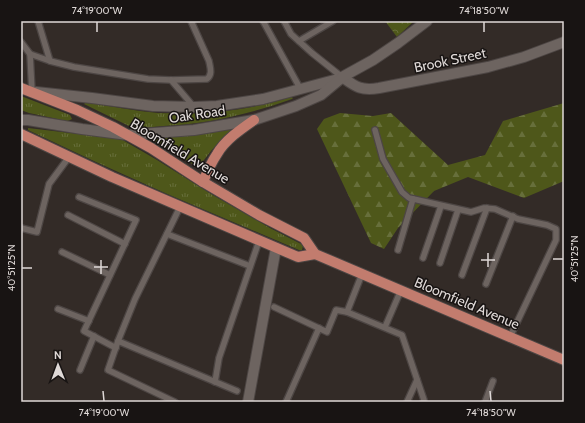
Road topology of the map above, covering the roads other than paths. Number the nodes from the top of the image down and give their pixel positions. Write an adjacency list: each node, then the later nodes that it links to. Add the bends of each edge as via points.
1 (38, 21): 11 (lane)
2 (191, 21): 13 (lane, via 209,61 209,77 203,80)
3 (263, 21): 15 (lane)
4 (333, 21): 7 (lane)
5 (427, 21): 12 (street, Oak Road, via 373,60)
6 (287, 23): 7 (lane, via 291,34)
7 (299, 41): 12 (lane)
8 (21, 42): 10 (lane)
9 (564, 42): 12 (street, Brook Street, via 488,67 369,90 357,88)
10 (30, 54): 11 (lane); 16 (lane)
11 (50, 61): 13 (lane, via 74,68)
12 (342, 78): 15 (street, Oak Road); 19 (street, Oak Road, via 321,95)
13 (171, 80): 17 (lane)
14 (21, 88): 16 (main road, Bloomfield Avenue)
15 (301, 90): 17 (street, Oak Road, via 248,102)
16 (32, 92): 17 (street, Oak Road, via 153,106); 22 (main road, Bloomfield Avenue)
17 (194, 107)
18 (21, 120): 22 (street, Oak Road)
19 (254, 120): 22 (street, Oak Road, via 194,130); 24 (main road, via 236,132 218,152)
20 (376, 130): 26 (lane, via 383,159 402,192)
21 (21, 134): 23 (main road, Bloomfield Avenue)
22 (128, 135): 24 (main road, Bloomfield Avenue)
23 (69, 157): 27 (main road, Bloomfield Avenue); 33 (lane, via 49,184 37,232)
24 (203, 182): 40 (main road, Bloomfield Avenue, via 304,238)
25 (79, 196): 36 (lane, via 136,220)
26 (413, 199): 28 (lane); 38 (lane)
27 (180, 206): 34 (lane); 35 (main road, Bloomfield Avenue)
28 (441, 206): 30 (lane); 41 (lane)
29 (488, 208): 30 (lane, via 471,212); 32 (lane); 46 (lane)
30 (458, 210): 42 (lane)
31 (68, 216): 36 (lane)
32 (513, 216): 47 (lane); 56 (lane, via 556,229 556,240)
33 (21, 228)
34 (167, 234): 43 (lane); 57 (lane, via 135,299)
35 (259, 241): 37 (main road, Bloomfield Avenue); 43 (lane)
36 (125, 244): 45 (lane)
37 (276, 248): 40 (main road, Bloomfield Avenue, via 298,257); 66 (street)
38 (398, 250)
39 (62, 252): 45 (lane)
40 (315, 254): 44 (main road, Bloomfield Avenue)
41 (423, 258)
42 (440, 263)
43 (250, 266): 63 (lane, via 219,358)
44 (362, 274): 48 (main road, Bloomfield Avenue); 51 (lane)
45 (110, 275): 52 (lane)
46 (462, 275)
47 (486, 284)
48 (401, 290): 53 (lane); 56 (main road, Bloomfield Avenue)
49 (274, 306): 54 (lane)
50 (58, 309): 52 (lane)
51 (347, 312): 53 (lane); 54 (lane, via 336,310 327,332)
52 (89, 321): 55 (lane, via 84,331)
53 (385, 327): 61 (lane, via 402,335)
54 (319, 328): 67 (lane)
55 (94, 336): 58 (lane); 60 (lane)
56 (510, 337): 59 (main road, Bloomfield Avenue)
57 (118, 341): 58 (lane); 63 (lane)
58 (116, 348): 65 (lane, via 108,370)
59 (564, 360)
60 (80, 370)
61 (418, 380): 68 (lane); 69 (lane)
62 (493, 381): 70 (lane)
63 (216, 382): 64 (lane)
64 (237, 391)
65 (175, 402)
66 (248, 402)
67 (286, 402)
68 (407, 402)
69 (423, 402)
70 (485, 402)

